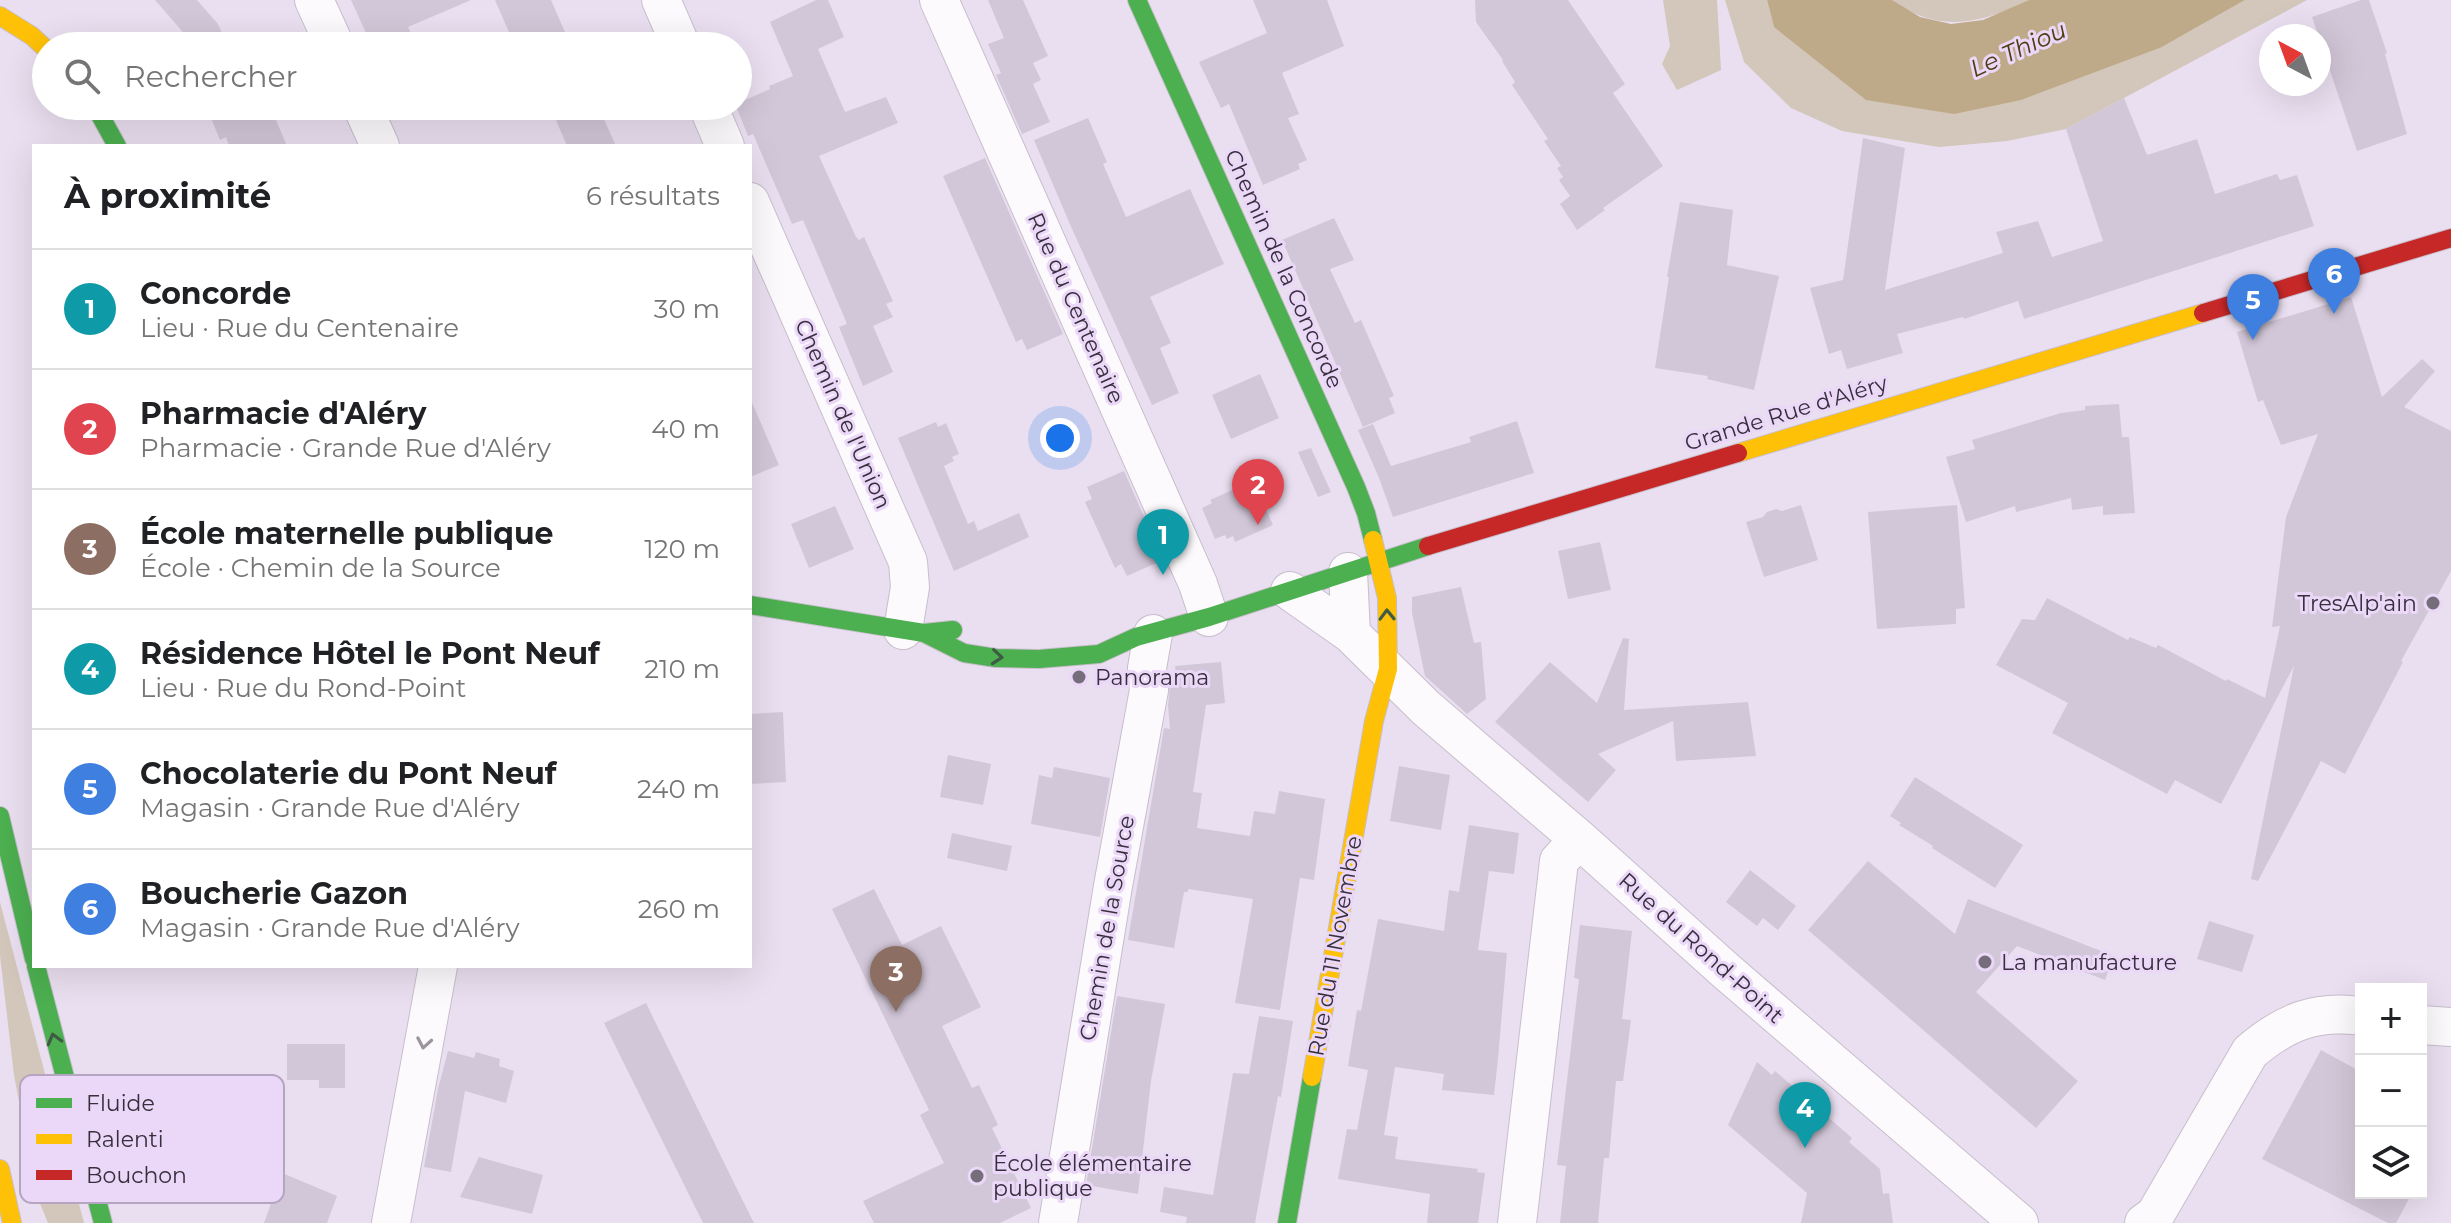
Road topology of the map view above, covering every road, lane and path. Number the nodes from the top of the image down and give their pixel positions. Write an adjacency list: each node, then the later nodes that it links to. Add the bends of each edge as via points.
1 (314, 0): 6 (street)
2 (661, 0): 7 (street)
3 (939, 0): 20 (street, Rue du Centenaire)
4 (1137, 0): 17 (main road, Chemin de la Concorde, via 1356,487 1366,513)
5 (0, 16): 8 (main road)
6 (329, 32)
7 (675, 32)
8 (32, 36)
9 (103, 120): 12 (main road)
10 (368, 120): 13 (street)
11 (714, 120): 14 (street)
12 (116, 144)
13 (379, 144)
14 (724, 144)
15 (752, 207): 23 (street, Chemin de l'Union, via 908,562)
16 (2451, 238): 17 (main road, Grande Rue d'Aléry)
17 (1363, 566): 18 (main road, Grande Rue d'Aléry); 24 (street); 26 (main road, one-way to 17, via 1387,598)
18 (1290, 591): 20 (main road, Grande Rue d'Aléry); 24 (street, Rue du Rond-Point)
19 (752, 605): 23 (main road, Grande Rue d'Aléry)
20 (1209, 617): 25 (main road, Grande Rue d'Aléry)
21 (976, 628): 23 (main road, Grande Rue d'Aléry)
22 (1099, 631): 25 (main road, Grande Rue d'Aléry)
23 (913, 632): 25 (main road, Grande Rue d'Aléry, one-way to 25, via 964,653 1020,659 1099,654)
24 (1351, 634): 26 (street, Rue du Rond-Point)
25 (1145, 635): 42 (street, Chemin de la Source, via 1149,690)
26 (1388, 669): 28 (street, Rue du Rond-Point); 43 (main road, Rue du 11 Novembre, via 1374,721)
27 (0, 816): 29 (main road)
28 (1579, 839): 38 (street, Rue du Rond-Point); 44 (street, via 1559,861)
29 (32, 951)
30 (37, 968): 35 (main road, one-way to 30)
31 (438, 968): 41 (street, one-way to 41)
32 (2355, 1015): 46 (street, via 2301,1019 2250,1052 2155,1215)
33 (2427, 1025): 34 (street)
34 (2451, 1027)
35 (64, 1075)
36 (0, 1169): 39 (main road)
37 (98, 1203): 40 (main road, one-way to 37)
38 (1978, 1210): 45 (street, Rue du Rond-Point)
39 (12, 1223)
40 (103, 1223)
41 (391, 1223)
42 (1058, 1223)
43 (1287, 1223)
44 (1517, 1223)
45 (2019, 1223)
46 (2144, 1223)

